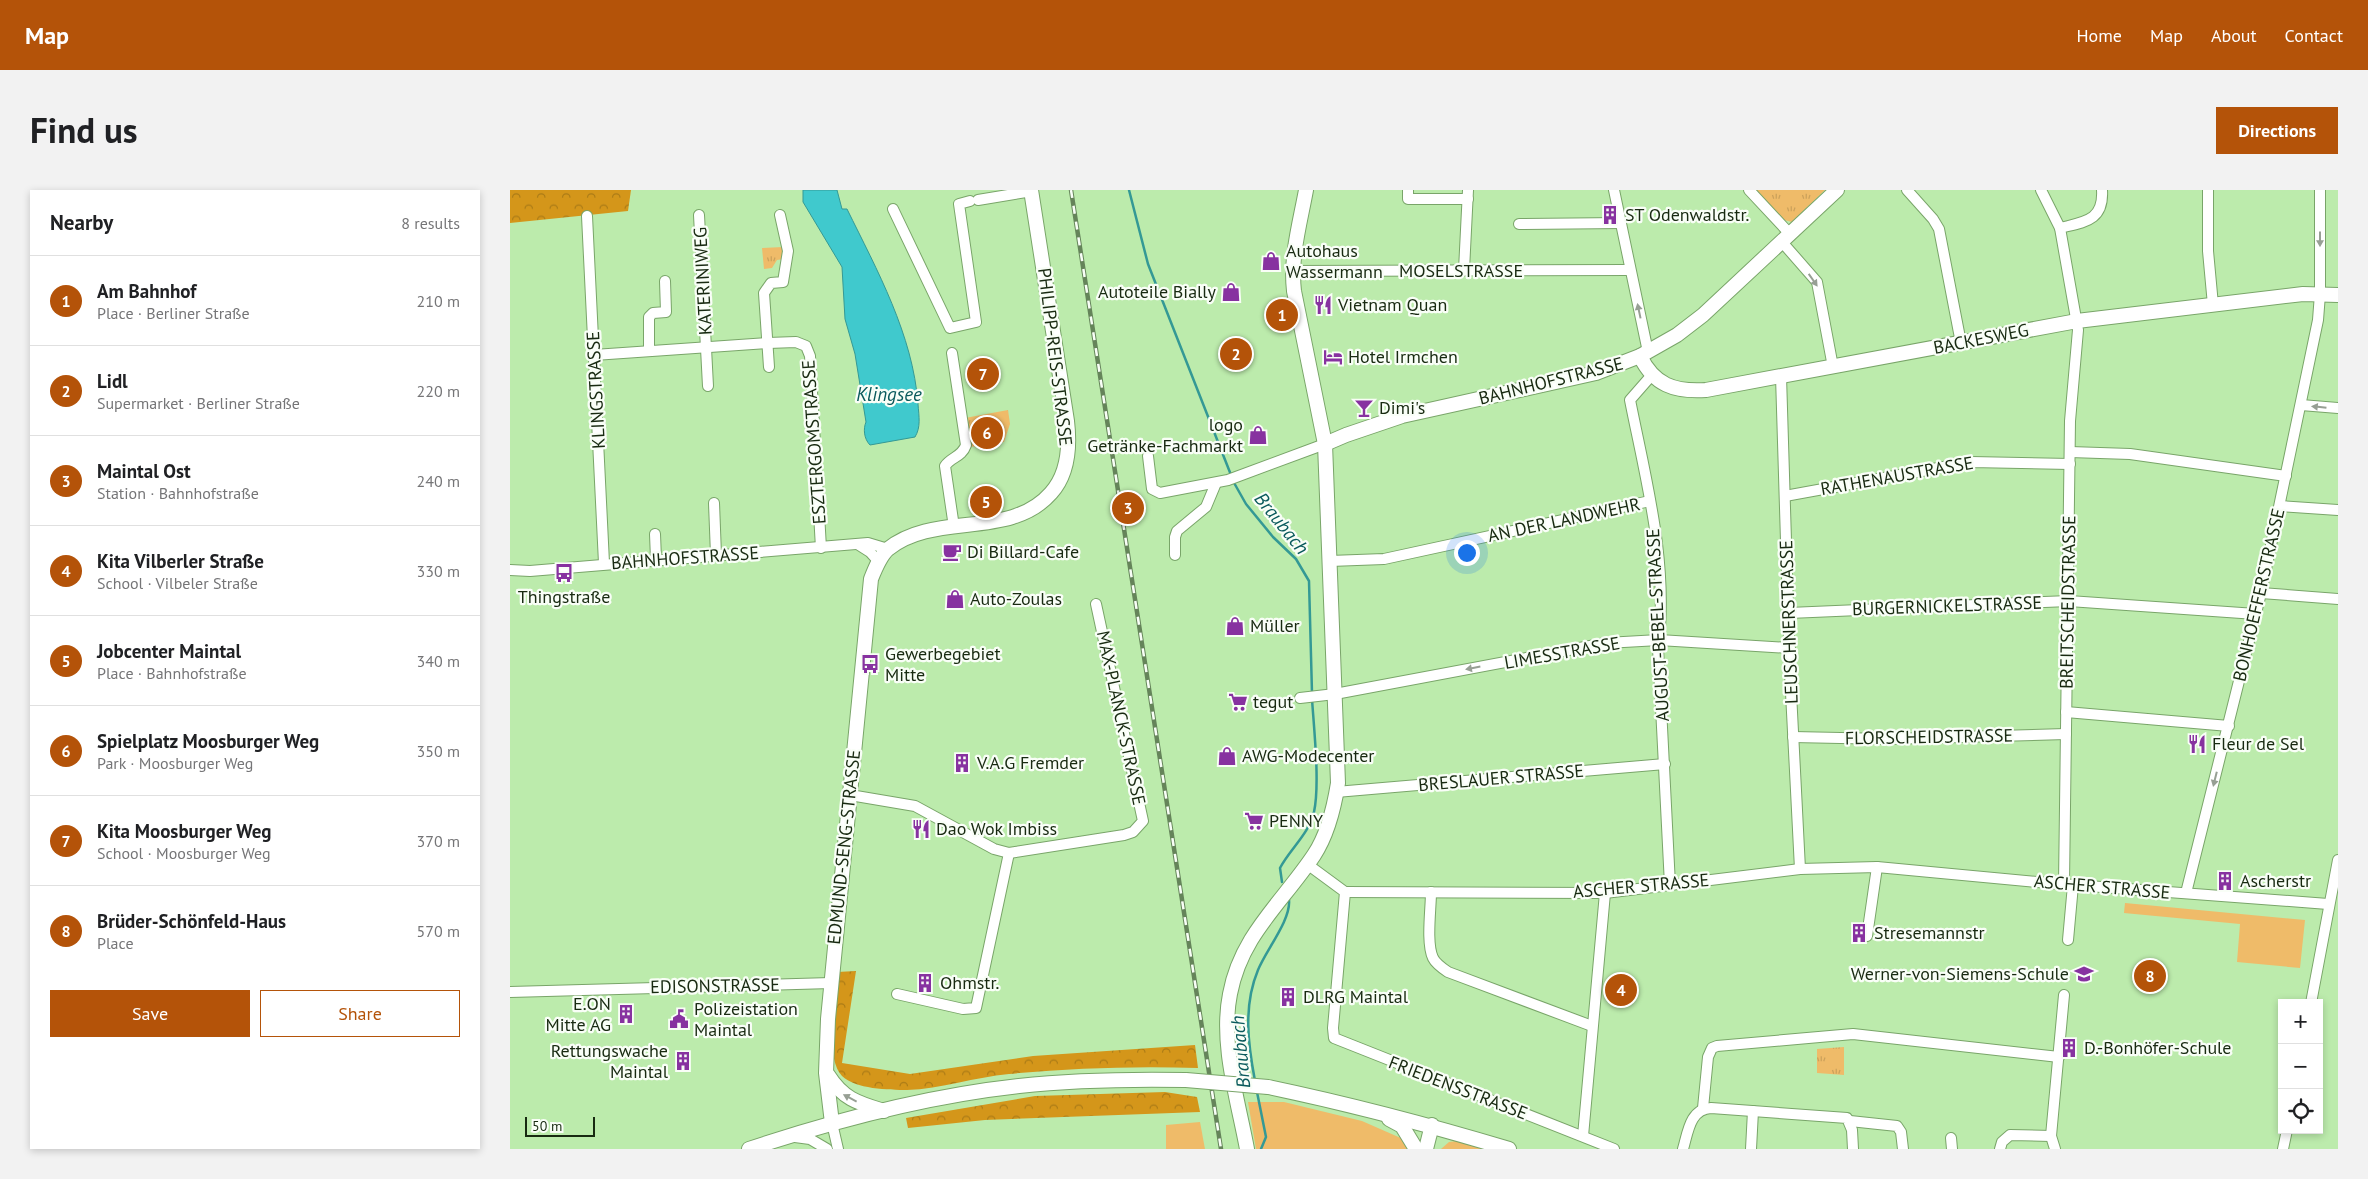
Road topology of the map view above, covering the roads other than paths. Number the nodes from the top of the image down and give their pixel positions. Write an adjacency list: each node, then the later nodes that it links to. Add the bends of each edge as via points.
1 (1306, 190): 23 (street)
2 (1408, 190): 12 (street, via 1408,199)
3 (1614, 190): 17 (street)
4 (1750, 190): 20 (street)
5 (1837, 190): 20 (street, BAHNHOFSTRASSE)
6 (1907, 190): 29 (street, via 1939,229)
7 (2041, 190): 19 (street, BREITSCHEIDSTRASSE)
8 (2102, 190): 19 (street, via 2098,210 2092,219)
9 (2208, 190): 27 (street, via 2208,251)
10 (2320, 190): 25 (street, BONHOEFFERSTRASSE, one-way to 25)
11 (1031, 191): 13 (street, via 959,204 976,322 950,328); 54 (street, PHILIPP-REIS-STRASSE, via 1068,440 1065,466 1058,484 1042,504 1030,511 1005,519)
12 (1468, 195): 21 (street)
13 (893, 209)
14 (699, 215): 31 (street, KATERINIWEG)
15 (780, 215): 30 (street, via 788,251 783,282 771,283 764,293)
16 (587, 216): 34 (street, KLINGSTRASSE)
17 (1621, 223): 18 (street); 22 (street)
18 (1520, 224)
19 (2060, 228): 28 (street, BREITSCHEIDSTRASSE)
20 (1786, 238): 35 (street, BAHNHOFSTRASSE, via 1688,328); 36 (street, one-way to 36, via 1816,282)
21 (1464, 270): 22 (street, MOSELSTRASSE); 23 (street, MOSELSTRASSE)
22 (1630, 270): 35 (street, one-way to 22)
23 (1292, 271): 43 (street)
24 (665, 281): 32 (street, via 666,312 653,313 648,317)
25 (2320, 294): 26 (street, BACKESWEG); 27 (street, BACKESWEG); 41 (street, BONHOEFFERSTRASSE)
26 (2338, 294)
27 (2214, 305): 28 (street, BACKESWEG)
28 (2077, 321): 29 (street, BACKESWEG); 44 (street, BREITSCHEIDSTRASSE)
29 (1961, 342): 36 (street, BACKESWEG)
30 (768, 343): 31 (street, ESZTERGOMSTRASSE); 37 (street); 57 (street, ESZTERGOMSTRASSE, via 802,343 808,350)
31 (707, 347): 32 (street, ESZTERGOMSTRASSE); 40 (street)
32 (649, 351): 34 (street, ESZTERGOMSTRASSE)
33 (952, 353): 54 (street, via 966,445 963,453 945,466)
34 (594, 354): 64 (street, KLINGSTRASSE)
35 (1644, 354): 38 (street); 43 (street, BAHNHOFSTRASSE, via 1596,373 1402,416)
36 (1833, 366): 39 (street, BACKESWEG)
37 (769, 367)
38 (1651, 376): 39 (street, BACKESWEG, via 1667,385 1695,390); 50 (street, AUGUST-BEBEL-STRASSE, via 1630,400)
39 (1781, 376): 49 (street, LEUSCHNERSTRASSE)
40 (708, 386)
41 (2301, 405): 42 (street, one-way to 41); 47 (street, BONHOEFFERSTRASSE)
42 (2338, 408)
43 (1325, 444): 48 (street, BAHNHOFSTRASSE); 62 (street)
44 (2070, 452): 46 (street, BREITSCHEIDSTRASSE); 47 (street, via 2130,454)
45 (1148, 456): 48 (street, BAHNHOFSTRASSE, via 1152,489 1156,492)
46 (2070, 464): 49 (street, RATHENAUSTRASSE, via 1971,462); 68 (street, BREITSCHEIDSTRASSE)
47 (2286, 476): 52 (street, BONHOEFFERSTRASSE)
48 (1216, 483): 60 (street, via 1206,507 1177,531)
49 (1785, 496): 70 (street, LEUSCHNERSTRASSE)
50 (1650, 501): 62 (street, AN DER LANDWEHR, via 1384,559); 72 (street, AUGUST-BEBEL-STRASSE, via 1659,568)
51 (714, 503): 59 (street)
52 (2280, 506): 53 (street); 66 (street, BONHOEFFERSTRASSE)
53 (2338, 510)
54 (954, 527): 58 (street, via 922,533)
55 (654, 534): 61 (street)
56 (859, 545): 57 (street, BAHNHOFSTRASSE); 58 (street, BAHNHOFSTRASSE, via 868,543); 63 (street)
57 (821, 548): 59 (street, BAHNHOFSTRASSE)
58 (888, 549): 63 (street, EDMUND-SENG-STRASSE)
59 (716, 555): 61 (street, BAHNHOFSTRASSE)
60 (1175, 555)
61 (656, 559): 64 (street, BAHNHOFSTRASSE)
62 (1330, 560): 74 (street)
63 (879, 562): 82 (street, EDMUND-SENG-STRASSE, via 869,590)
64 (604, 564): 65 (street, BAHNHOFSTRASSE)
65 (510, 570)
66 (2261, 593): 67 (street); 71 (street, BONHOEFFERSTRASSE)
67 (2338, 599)
68 (2069, 601): 70 (street, BURGERNICKELSTRASSE); 71 (street, BURGERNICKELSTRASSE); 76 (street, BREITSCHEIDSTRASSE)
69 (1096, 604): 83 (street, MAX-PLANCK-STRASSE, via 1143,821 1136,830 1124,835)
70 (1789, 613): 73 (street, LEUSCHNERSTRASSE)
71 (2256, 614): 77 (street, BONHOEFFERSTRASSE)
72 (1659, 640): 73 (street, LIMESSTRASSE); 74 (street, LIMESSTRASSE, one-way to 74, via 1606,643); 80 (street, AUGUST-BEBEL-STRASSE)
73 (1790, 648): 79 (street, LEUSCHNERSTRASSE)
74 (1336, 694): 75 (street, LIMESSTRASSE); 81 (street)
75 (1300, 698)
76 (2066, 712): 77 (street); 78 (street, BREITSCHEIDSTRASSE)
77 (2228, 729): 93 (street, BONHOEFFERSTRASSE, one-way to 93)
78 (2066, 734): 79 (street, FLORSCHEIDSTRASSE, via 1888,739); 88 (street, BREITSCHEIDSTRASSE)
79 (1793, 737): 87 (street, LEUSCHNERSTRASSE)
80 (1665, 764): 81 (street, BRESLAUER STRASSE); 89 (street, AUGUST-BEBEL-STRASSE)
81 (1336, 792): 85 (street, via 1327,828)
82 (850, 795): 83 (street, via 915,806 994,850); 97 (street, EDMUND-SENG-STRASSE)
83 (1009, 853): 99 (street, via 976,1008 963,1009)
84 (2338, 860): 94 (street)
85 (1307, 864): 90 (street); 120 (street, via 1252,936 1240,960 1230,996 1229,1049)
86 (1877, 867): 87 (street, ASCHER STRASSE); 88 (street, ASCHER STRASSE); 95 (street)
87 (1800, 869): 89 (street, ASCHER STRASSE)
88 (2068, 884): 93 (street, ASCHER STRASSE); 96 (street, BREITSCHEIDSTRASSE)
89 (1670, 885): 92 (street, ASCHER STRASSE)
90 (1346, 892): 91 (street, ASCHER STRASSE); 114 (street, FRIEDENSSTRASSE, via 1334,1038)
91 (1431, 892): 92 (street, ASCHER STRASSE); 102 (street, via 1431,951 1436,963 1448,972)
92 (1605, 893): 102 (street)
93 (2186, 893): 94 (street, ASCHER STRASSE)
94 (2328, 904): 101 (street)
95 (1868, 936)
96 (2068, 940)
97 (830, 983): 98 (street, EDISONSTRASSE); 104 (street, EDMUND-SENG-STRASSE)
98 (510, 992)
99 (897, 994)
100 (2064, 995): 103 (street)
101 (2312, 999)
102 (1592, 1026): 114 (street)
103 (2059, 1056): 105 (street, via 1853,1034 1717,1046 1712,1048 1708,1057); 115 (street)
104 (826, 1073): 106 (street, one-way to 104, via 848,1098); 110 (street, EDMUND-SENG-STRASSE)
105 (1703, 1108): 108 (street); 125 (street, via 1694,1116)
106 (884, 1111): 107 (street, bridge, via 1016,1086 1071,1081 1186,1080 1268,1087); 110 (street)
107 (1376, 1111): 111 (street); 121 (street, via 1402,1126)
108 (1753, 1111): 109 (street, via 1842,1116); 126 (street)
109 (1850, 1121): 127 (street); 128 (street, via 1897,1126 1902,1132)
110 (832, 1123): 113 (street); 119 (street, EDMUND-SENG-STRASSE)
111 (1432, 1125): 122 (street); 123 (street)
112 (2286, 1134): 132 (street)
113 (789, 1136): 117 (street); 118 (street, via 810,1139)
114 (1582, 1136): 124 (street, FRIEDENSSTRASSE)
115 (2051, 1136): 130 (street, via 2010,1135); 131 (street)
116 (1951, 1138): 129 (street)
117 (749, 1149)
118 (827, 1149)
119 (838, 1149)
120 (1247, 1149)
121 (1416, 1149)
122 (1426, 1149)
123 (1509, 1149)
124 (1614, 1149)
125 (1683, 1149)
126 (1751, 1149)
127 (1853, 1149)
128 (1903, 1149)
129 (1952, 1149)
130 (2000, 1149)
131 (2054, 1149)
132 (2283, 1149)

